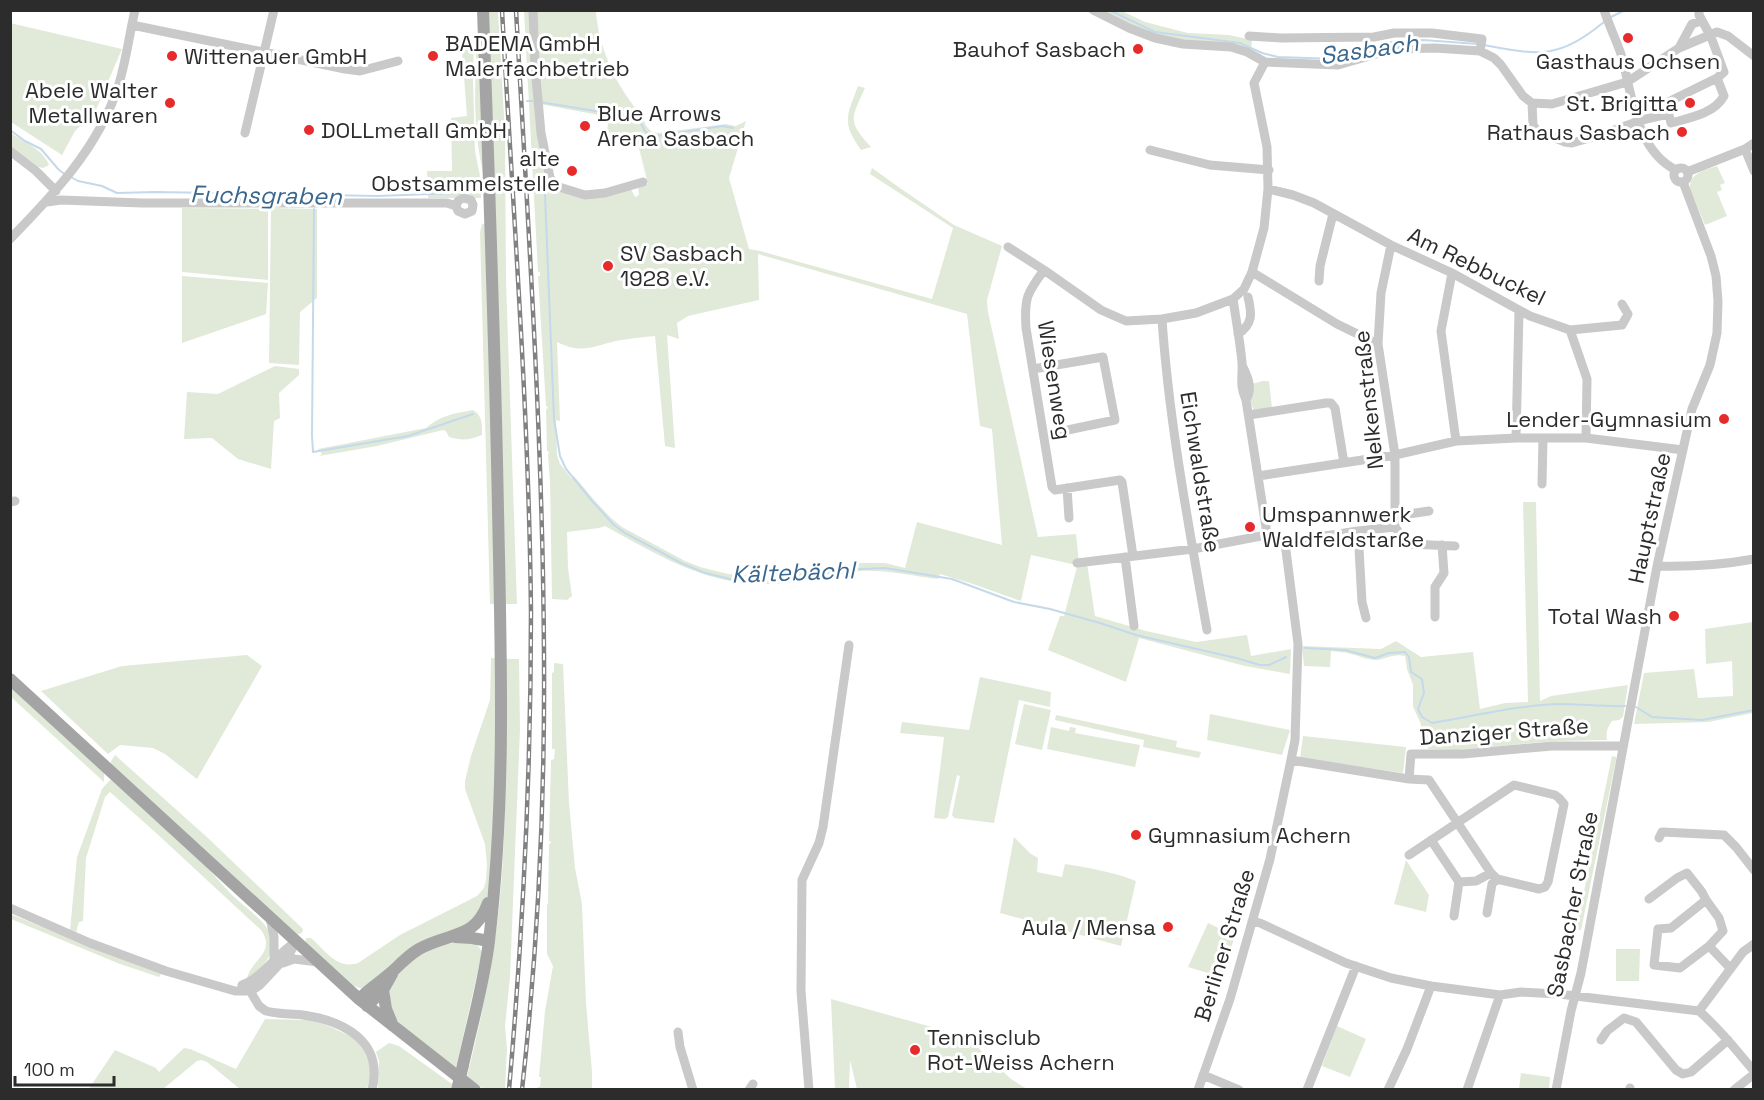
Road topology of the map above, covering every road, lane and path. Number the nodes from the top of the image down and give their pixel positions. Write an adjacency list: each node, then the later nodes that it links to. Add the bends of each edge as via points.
1 (135, 10): 9 (street)
2 (274, 10): 14 (street)
3 (483, 10): 101 (main road, via 501,640)
4 (533, 10): 33 (street, via 535,67 550,178 559,187 585,195)
5 (1093, 10): 17 (street, via 1155,38 1231,47)
6 (1699, 10): 8 (street)
7 (1604, 12): 19 (street, Hauptstraße)
8 (1701, 21): 10 (street); 13 (street, via 1692,24)
9 (132, 25): 14 (street); 32 (street, via 118,87 85,154)
10 (1710, 34): 13 (street); 15 (street, via 1728,36); 18 (street, via 1724,72)
11 (1249, 36): 12 (street, via 1374,37 1432,33 1482,39)
12 (1481, 47): 17 (street, via 1394,49 1338,65); 20 (street)
13 (1679, 48): 19 (street)
14 (265, 52): 16 (street, via 345,69 360,70); 23 (street)
15 (1754, 56)
16 (398, 61)
17 (1265, 62): 28 (street, via 1254,83)
18 (1717, 78): 21 (street, via 1666,103); 21 (street, via 1722,100 1704,113 1671,123)
19 (1627, 82): 20 (street, via 1552,104); 22 (street, Hauptstraße)
20 (1533, 104): 22 (street, via 1535,130 1565,142)
21 (1668, 114): 22 (street)
22 (1638, 121): 29 (street, Hauptstraße, via 1658,156)
23 (245, 133)
24 (1754, 143): 25 (street)
25 (1745, 149): 30 (street); 31 (street)
26 (1150, 150): 28 (street, via 1210,165)
27 (10, 151): 36 (street)
28 (1269, 170): 35 (street)
29 (1676, 170): 31 (street, via 1682,168); 34 (street, Hauptstraße, via 1675,179)
30 (1754, 171)
31 (1687, 172): 34 (street)
32 (69, 176): 36 (street); 37 (street, via 64,188)
33 (643, 182)
34 (1683, 182): 63 (street, Hauptstraße, via 1711,256 1718,301 1714,348 1692,409)
35 (1268, 189): 40 (street, Am Rebbuckel, via 1314,203); 45 (street, via 1264,228)
36 (56, 191): 38 (street)
37 (71, 201): 38 (street); 39 (street)
38 (46, 202): 41 (street)
39 (456, 206)
40 (1333, 214): 42 (street, Am Rebbuckel); 47 (street)
41 (10, 239)
42 (1391, 245): 46 (street, Am Rebbuckel); 55 (street, Nelkenstraße, via 1381,293)
43 (1008, 248): 44 (street)
44 (1044, 270): 52 (street, via 1103,311 1126,321); 56 (street, Wiesenweg, via 1029,290 1025,308)
45 (1252, 272): 49 (street, via 1244,290); 55 (street)
46 (1452, 273): 51 (street, Am Rebbuckel); 62 (street, via 1441,331)
47 (1319, 281)
48 (1248, 297): 54 (street, via 1251,320)
49 (1233, 299): 52 (street, via 1196,314); 54 (street)
50 (1622, 304): 53 (street, via 1628,314 1622,325)
51 (1519, 311): 53 (street, Am Rebbuckel); 59 (street)
52 (1161, 319): 78 (street, Eichwaldstraße)
53 (1570, 330): 61 (street, via 1587,379)
54 (1238, 334): 57 (street, via 1240,376)
55 (1378, 344): 64 (street, Nelkenstraße)
56 (1033, 369): 58 (street, Wiesenweg); 58 (street, via 1103,357 1115,420)
57 (1249, 415): 65 (street, via 1331,403); 66 (street)
58 (1044, 435): 68 (street, Wiesenweg, via 1052,487)
59 (1516, 438): 60 (street); 62 (street)
60 (1543, 438): 61 (street); 67 (street)
61 (1586, 438): 63 (street)
62 (1456, 441): 64 (street)
63 (1683, 450): 82 (street, Hauptstraße)
64 (1395, 455): 65 (street); 70 (street, Nelkenstraße)
65 (1344, 463): 66 (street)
66 (1258, 476): 74 (street)
67 (1542, 484)
68 (1066, 488): 71 (street); 79 (street, via 1122,482)
69 (1429, 511): 70 (street)
70 (1395, 516): 72 (street, Nelkenstraße)
71 (1070, 518)
72 (1395, 527): 73 (street); 76 (street, via 1408,544)
73 (1358, 531): 75 (street); 84 (street)
74 (1267, 534): 75 (street); 78 (street)
75 (1285, 543): 91 (street, Berliner Straße, via 1298,644)
76 (1442, 545): 77 (street); 83 (street, via 1444,573 1435,587)
77 (1455, 546)
78 (1193, 549): 79 (street); 86 (street, Eichwaldstraße)
79 (1129, 556): 81 (street); 85 (street)
80 (1754, 559): 82 (street, via 1688,567)
81 (1077, 563)
82 (1658, 566): 89 (street, Hauptstraße)
83 (1435, 617)
84 (1366, 618)
85 (1134, 626)
86 (1207, 630)
87 (849, 645): 137 (street, via 823,827 802,880 801,991)
88 (10, 679): 107 (main road)
89 (1626, 727): 90 (street, Sasbacher Straße)
90 (1623, 746): 92 (street, Danziger Straße, via 1567,745 1411,754); 124 (street, Sasbacher Straße)
91 (1292, 760): 92 (street, Danziger Straße); 108 (street, Berliner Straße)
92 (1409, 779): 93 (street, Danziger Straße, via 1429,780)
93 (1458, 824): 95 (street); 99 (street, Danziger Straße); 99 (street, via 1514,785 1555,795 1562,801 1562,818 1545,887 1539,889)
94 (1659, 838): 97 (street, via 1662,832 1724,835)
95 (1431, 840): 96 (street); 100 (street)
96 (1409, 855)
97 (1750, 862): 98 (street)
98 (1754, 870)
99 (1494, 876): 100 (street); 105 (street)
100 (1459, 882): 106 (street)
101 (494, 891): 109 (main road, via 484,915); 111 (main road)
102 (1649, 899): 103 (street, via 1687,873)
103 (1706, 900): 114 (street, via 1723,931); 114 (street, via 1671,928 1658,929 1654,965 1680,968)
104 (10, 908): 121 (street, via 166,971 235,991)
105 (1486, 913)
106 (1454, 916)
107 (270, 918): 112 (main road); 115 (street)
108 (1252, 921): 117 (street); 132 (street, Berliner Straße)
109 (469, 929): 110 (main road); 111 (main road)
110 (448, 937): 111 (main road); 119 (main road, via 420,948)
111 (489, 938): 134 (main road, bridge)
112 (296, 941): 115 (street); 116 (main road)
113 (1754, 944): 118 (street)
114 (1709, 946): 118 (street)
115 (277, 962): 116 (street); 121 (street)
116 (318, 962): 125 (main road)
117 (1356, 966): 120 (street); 140 (street)
118 (1730, 968): 126 (street)
119 (394, 970): 122 (main road); 125 (main road)
120 (1431, 986): 123 (street); 141 (street)
121 (249, 987): 133 (street, via 266,1011 328,1020 355,1033 374,1062)
122 (383, 990): 125 (main road); 127 (main road)
123 (1500, 995): 124 (street, via 1521,992); 142 (street)
124 (1575, 996): 126 (street); 143 (street, Sasbacher Straße)
125 (363, 1003): 127 (main road)
126 (1698, 1011): 130 (street)
127 (394, 1027): 135 (main road)
128 (678, 1032): 136 (street)
129 (1601, 1040): 130 (street, via 1624,1018 1636,1022 1683,1074)
130 (1728, 1040): 131 (street)
131 (1754, 1073): 144 (street)
132 (1203, 1075): 138 (street, Berliner Straße); 139 (street)
133 (372, 1089)
134 (457, 1089)
135 (476, 1089)
136 (693, 1089)
137 (809, 1089)
138 (1198, 1089)
139 (1239, 1089)
140 (1307, 1089)
141 (1388, 1089)
142 (1467, 1089)
143 (1556, 1089)
144 (1734, 1089)

